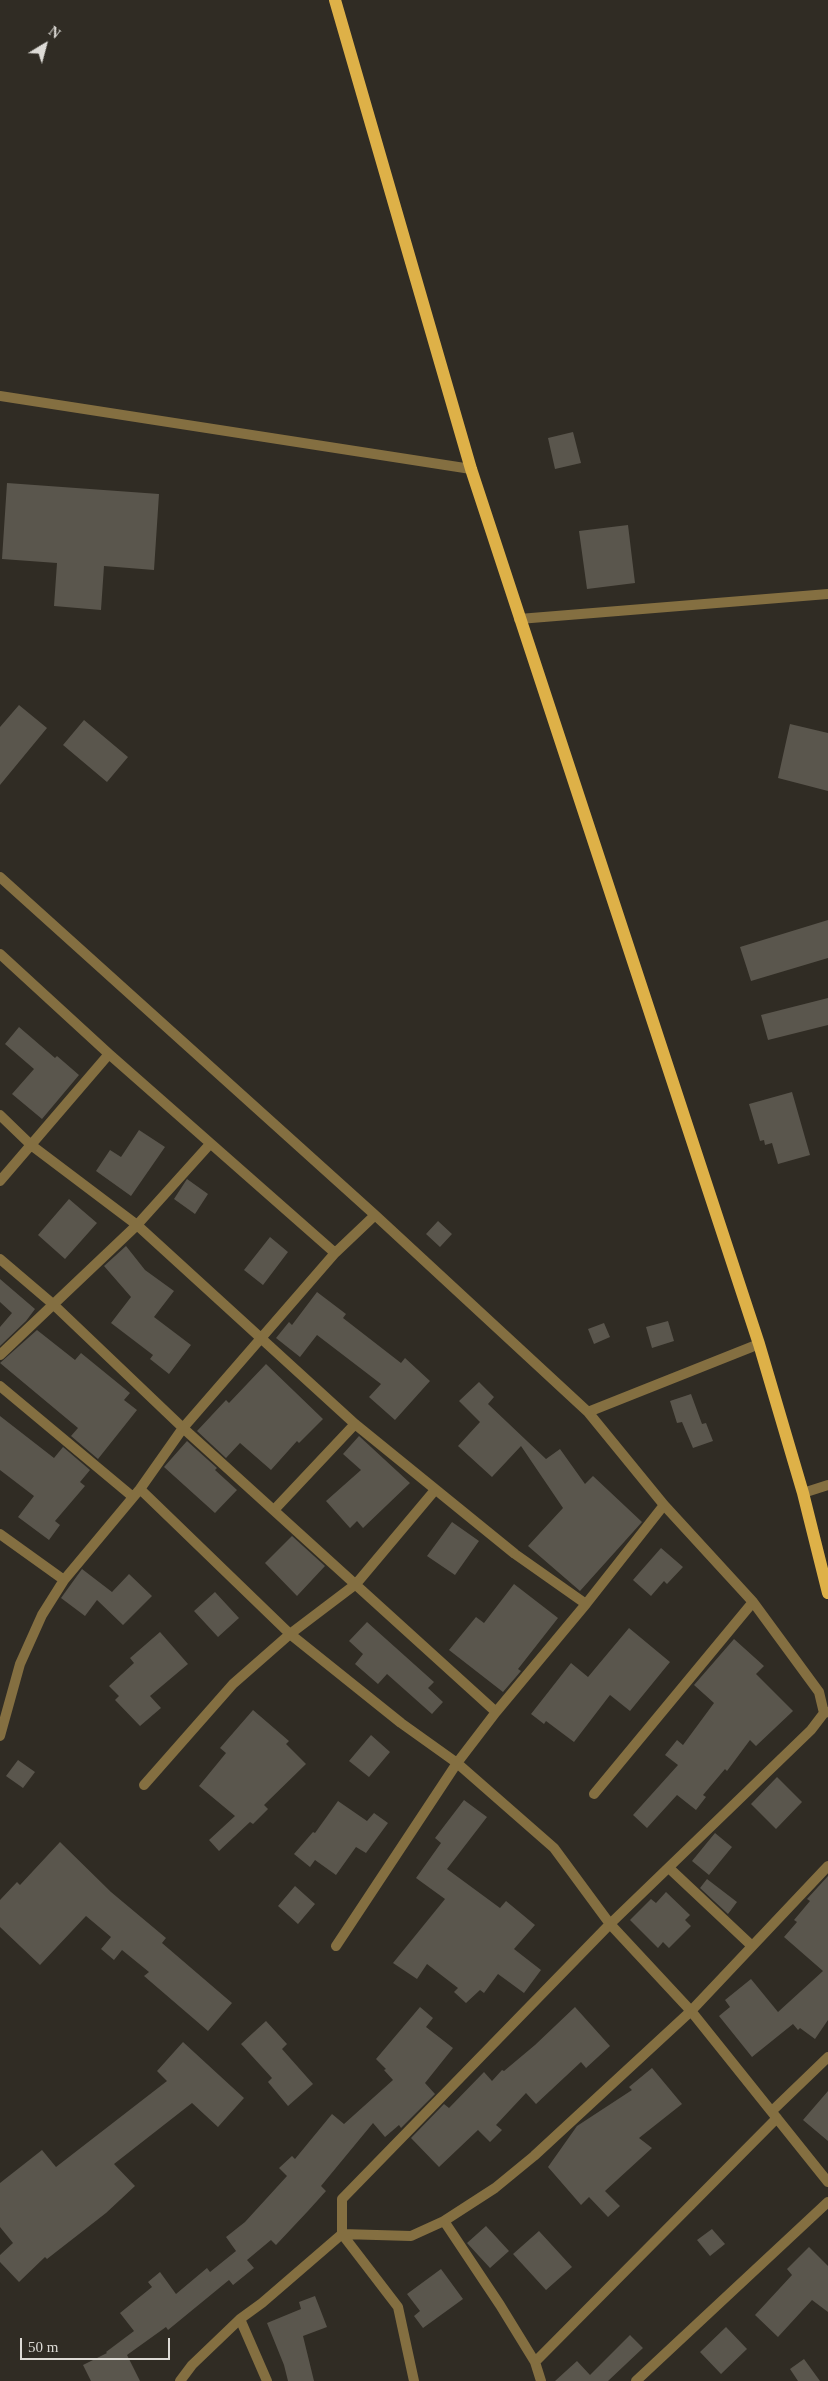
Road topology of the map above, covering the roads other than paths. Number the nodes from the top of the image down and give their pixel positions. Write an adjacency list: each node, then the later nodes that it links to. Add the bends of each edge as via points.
1 (335, 0): 3 (main road)
2 (0, 396): 3 (street)
3 (471, 469): 5 (main road)
4 (828, 594): 5 (street)
5 (519, 619): 19 (main road)
6 (0, 876): 13 (street)
7 (0, 954): 8 (street)
8 (110, 1054): 10 (street); 11 (street)
9 (0, 1115): 11 (street)
10 (210, 1144): 14 (street); 15 (street)
11 (32, 1145): 12 (street); 14 (street)
12 (0, 1180)
13 (375, 1215): 15 (street); 22 (street)
14 (137, 1224): 17 (street); 18 (street)
15 (335, 1254): 18 (street)
16 (0, 1259): 17 (street)
17 (54, 1305): 20 (street); 24 (street)
18 (262, 1337): 23 (street); 24 (street)
19 (759, 1344): 22 (street); 28 (main road)
20 (0, 1355)
21 (0, 1386): 27 (street)
22 (588, 1412): 29 (street)
23 (355, 1424): 26 (street); 30 (street)
24 (182, 1428): 27 (street); 30 (street)
25 (828, 1485): 28 (street)
26 (435, 1490): 33 (street); 36 (street, via 515,1554)
27 (136, 1493): 32 (street); 37 (street)
28 (804, 1493): 34 (main road)
29 (664, 1505): 35 (street); 36 (street)
30 (274, 1510): 33 (street)
31 (0, 1534): 32 (street)
32 (64, 1580): 40 (street, via 42,1615 20,1664)
33 (356, 1584): 37 (street); 38 (street)
34 (828, 1593)
35 (753, 1602): 39 (street, via 819,1692); 43 (street)
36 (586, 1604): 38 (street)
37 (290, 1634): 41 (street, via 401,1723); 42 (street, via 233,1684)
38 (496, 1712): 41 (street)
39 (826, 1712): 45 (street)
40 (0, 1736)
41 (457, 1763): 46 (street, via 554,1848); 47 (street)
42 (144, 1784)
43 (594, 1794)
44 (828, 1866): 48 (street)
45 (669, 1868): 46 (street); 48 (street)
46 (610, 1924): 49 (street); 55 (street, via 342,2199)
47 (336, 1946)
48 (752, 1946): 49 (street)
49 (691, 2011): 51 (street); 54 (street, via 534,2156 495,2188)
50 (828, 2057): 51 (street)
51 (774, 2115): 52 (street); 57 (street)
52 (828, 2182)
53 (828, 2202): 62 (street)
54 (444, 2221): 55 (street, via 411,2236); 57 (street)
55 (342, 2234): 56 (street); 60 (street, via 398,2307)
56 (240, 2318): 58 (street); 59 (street)
57 (535, 2362): 61 (street)
58 (180, 2381)
59 (267, 2381)
60 (414, 2381)
61 (541, 2381)
62 (636, 2381)

